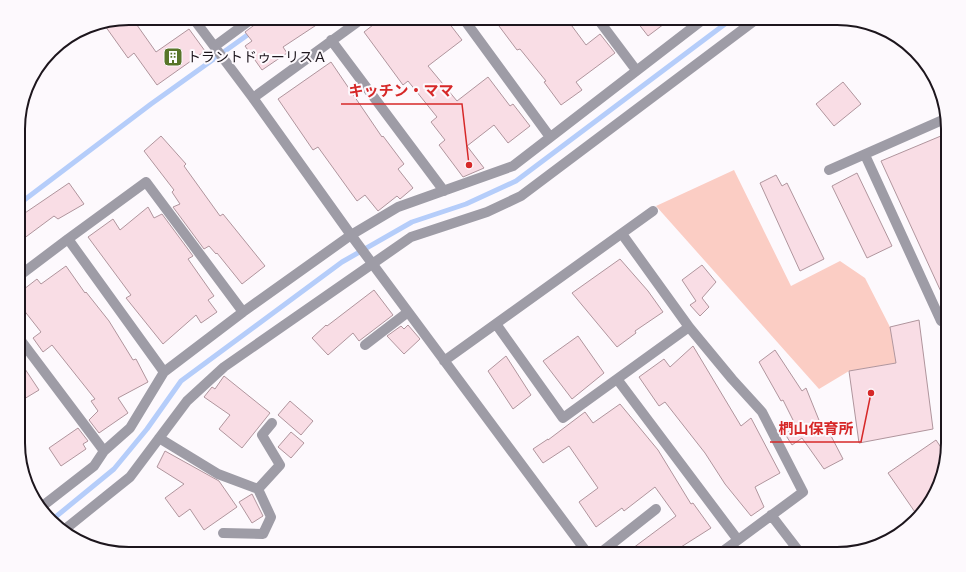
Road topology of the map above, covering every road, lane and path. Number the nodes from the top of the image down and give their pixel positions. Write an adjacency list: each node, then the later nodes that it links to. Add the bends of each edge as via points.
1 (198, 25): 9 (street)
2 (243, 25): 9 (street)
3 (353, 25): 8 (street)
4 (467, 25): 13 (street)
5 (602, 25): 10 (street)
6 (696, 25): 10 (street)
7 (749, 25): 21 (street, via 521,196 487,212 411,237)
8 (331, 40): 11 (street); 16 (street)
9 (214, 46): 11 (street)
10 (636, 70): 13 (street)
11 (253, 98): 19 (street)
12 (941, 121): 14 (street)
13 (550, 137): 16 (street, via 513,166)
14 (865, 155): 15 (street); 25 (street)
15 (829, 170)
16 (444, 191): 19 (street, via 398,207)
17 (653, 211): 18 (street)
18 (622, 234): 26 (street); 27 (street)
19 (351, 235): 21 (street); 23 (street)
20 (68, 239): 22 (street); 23 (street, via 146,182); 31 (street)
21 (372, 263): 24 (street); 34 (street, via 224,367 187,401)
22 (25, 271)
23 (243, 312): 31 (street)
24 (408, 312): 28 (street); 30 (street)
25 (941, 320)
26 (496, 324): 30 (street); 32 (street, via 563,418)
27 (689, 327): 32 (street); 39 (street, via 762,412 802,492)
28 (365, 345)
29 (25, 346): 35 (street)
30 (444, 361): 43 (street)
31 (164, 372): 35 (street, via 130,428)
32 (617, 379): 42 (street)
33 (272, 423): 36 (street, via 262,435 280,465)
34 (159, 438): 36 (street, via 218,474); 40 (street, via 130,476)
35 (104, 451): 37 (street, via 94,466)
36 (258, 489): 41 (street, via 271,518 263,534)
37 (45, 504)
38 (656, 509): 44 (street)
39 (771, 515): 42 (street); 46 (street)
40 (68, 527)
41 (223, 533)
42 (738, 540): 45 (street)
43 (583, 547)
44 (608, 547)
45 (728, 547)
46 (796, 547)

